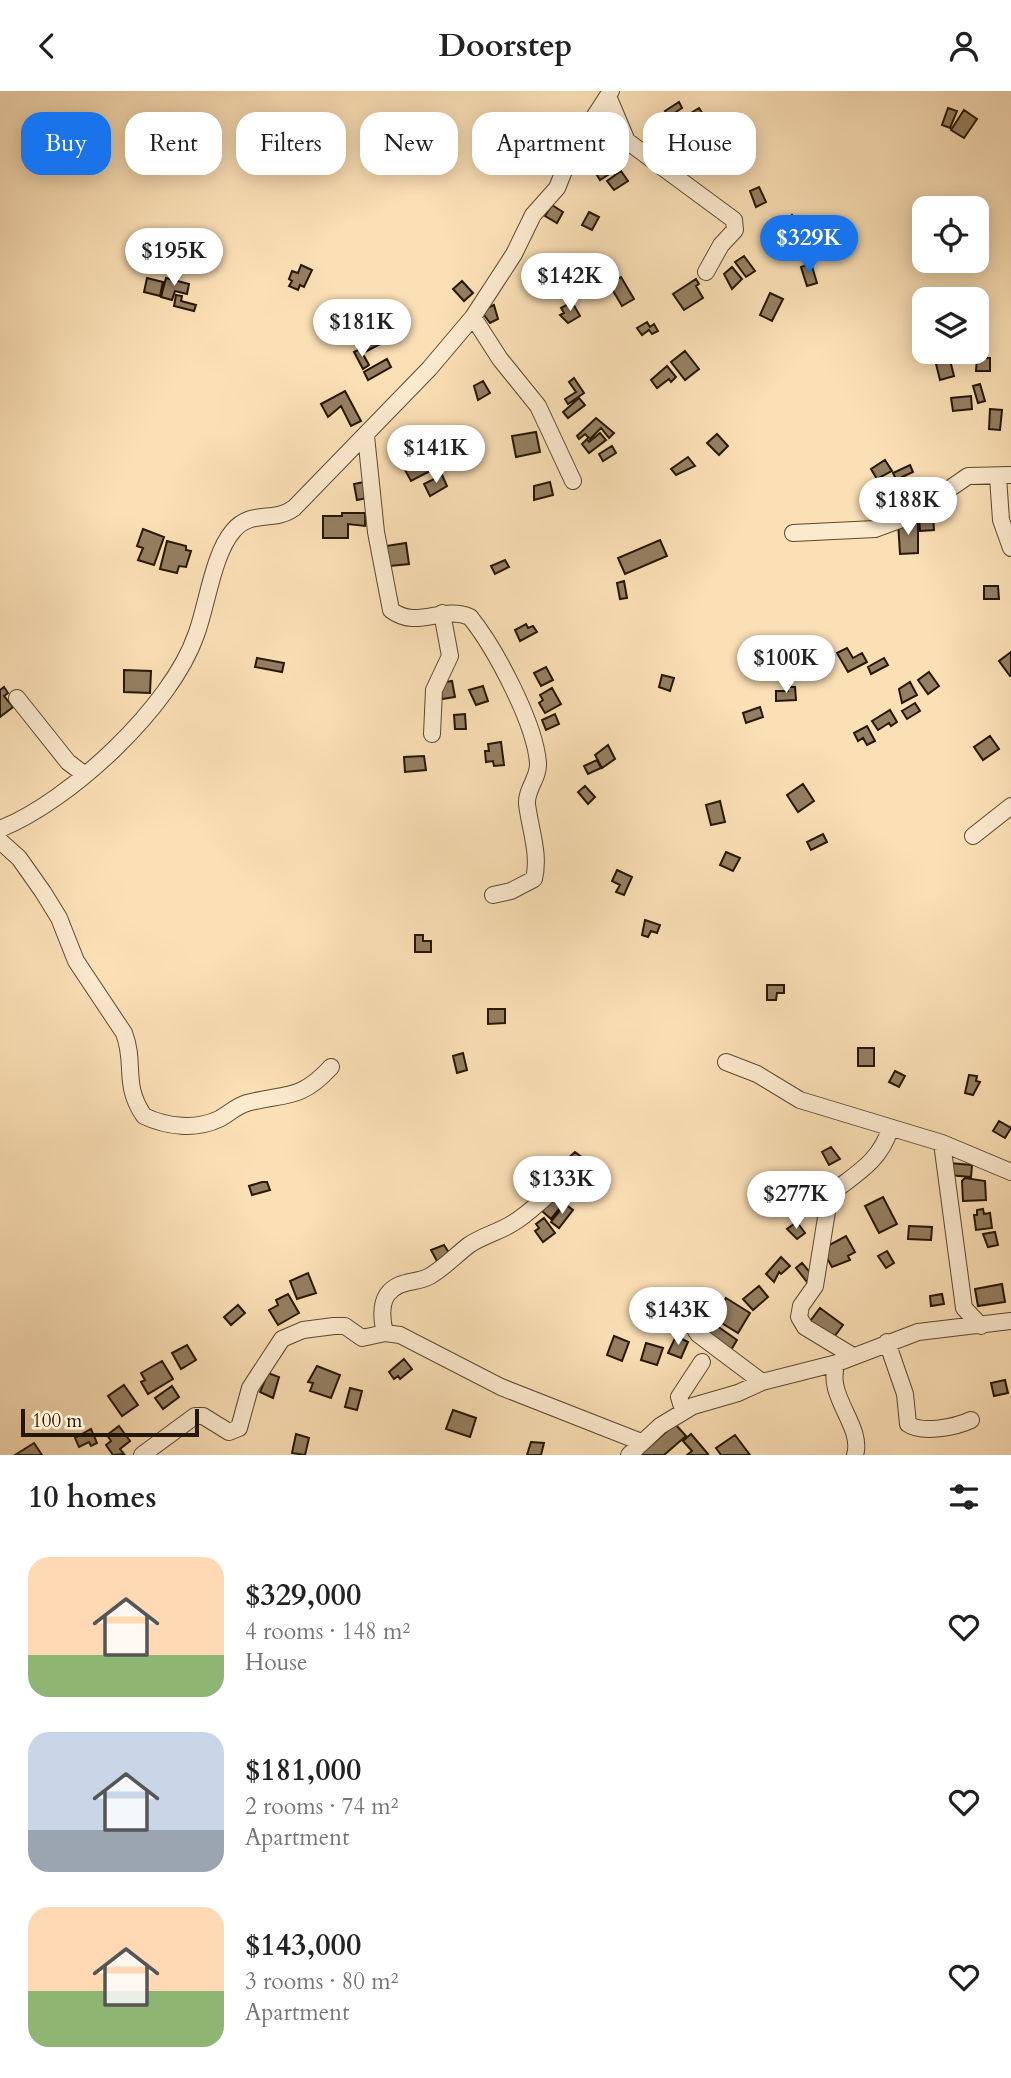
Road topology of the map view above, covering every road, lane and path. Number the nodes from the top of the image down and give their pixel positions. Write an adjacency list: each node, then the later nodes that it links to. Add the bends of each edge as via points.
1 (610, 94): 2 (street, via 627,141 734,220 735,230 716,251); 3 (street, via 572,151 564,177 533,215)
2 (706, 272)
3 (473, 317): 4 (street); 6 (street, via 538,406)
4 (366, 436): 9 (street, via 376,532 391,610 410,620); 12 (street, via 286,513 277,518 249,517 233,530 220,550 196,636 173,679 116,748)
5 (1005, 476): 7 (street, via 968,476 910,516 875,529); 8 (street, via 1001,520)
6 (573, 481)
7 (793, 533)
8 (1011, 548)
9 (442, 613): 11 (street, via 450,656 434,690); 17 (street, via 458,612 470,617 477,627 524,712 538,760 527,802 536,858 534,879)
10 (17, 698): 12 (street, via 68,762)
11 (432, 734)
12 (85, 775): 14 (street, via 27,818)
13 (1011, 806): 15 (street)
14 (0, 829)
15 (972, 836)
16 (0, 841): 19 (street, via 44,892 76,961 124,1033 131,1091 144,1116 182,1126 208,1124 247,1103 300,1091)
17 (492, 895)
18 (726, 1062): 20 (street, via 800,1100)
19 (331, 1067)
20 (890, 1129): 21 (street); 29 (street, via 870,1165 829,1199 815,1286 799,1317 804,1327)
21 (942, 1143): 22 (street); 26 (street, via 964,1308)
22 (1011, 1172)
23 (552, 1192): 27 (street, via 514,1223 471,1244 426,1278 413,1279 388,1293 382,1319)
24 (703, 1306): 32 (street, via 695,1318 698,1334)
25 (1011, 1321): 26 (street)
26 (981, 1326): 28 (street, via 937,1328)
27 (385, 1333): 35 (street, via 420,1343 501,1387); 36 (street, via 362,1338 345,1326 290,1333 256,1375 239,1428 229,1432 195,1416)
28 (887, 1342): 29 (street); 34 (street, via 905,1394 908,1425 945,1429)
29 (852, 1356): 31 (street)
30 (702, 1362): 33 (street, via 681,1392)
31 (837, 1363): 32 (street); 38 (street, via 833,1382 855,1438)
32 (762, 1382): 33 (street)
33 (683, 1410): 35 (street)
34 (971, 1420)
35 (641, 1442): 37 (street)
36 (142, 1455)
37 (629, 1455)
38 (855, 1455)

